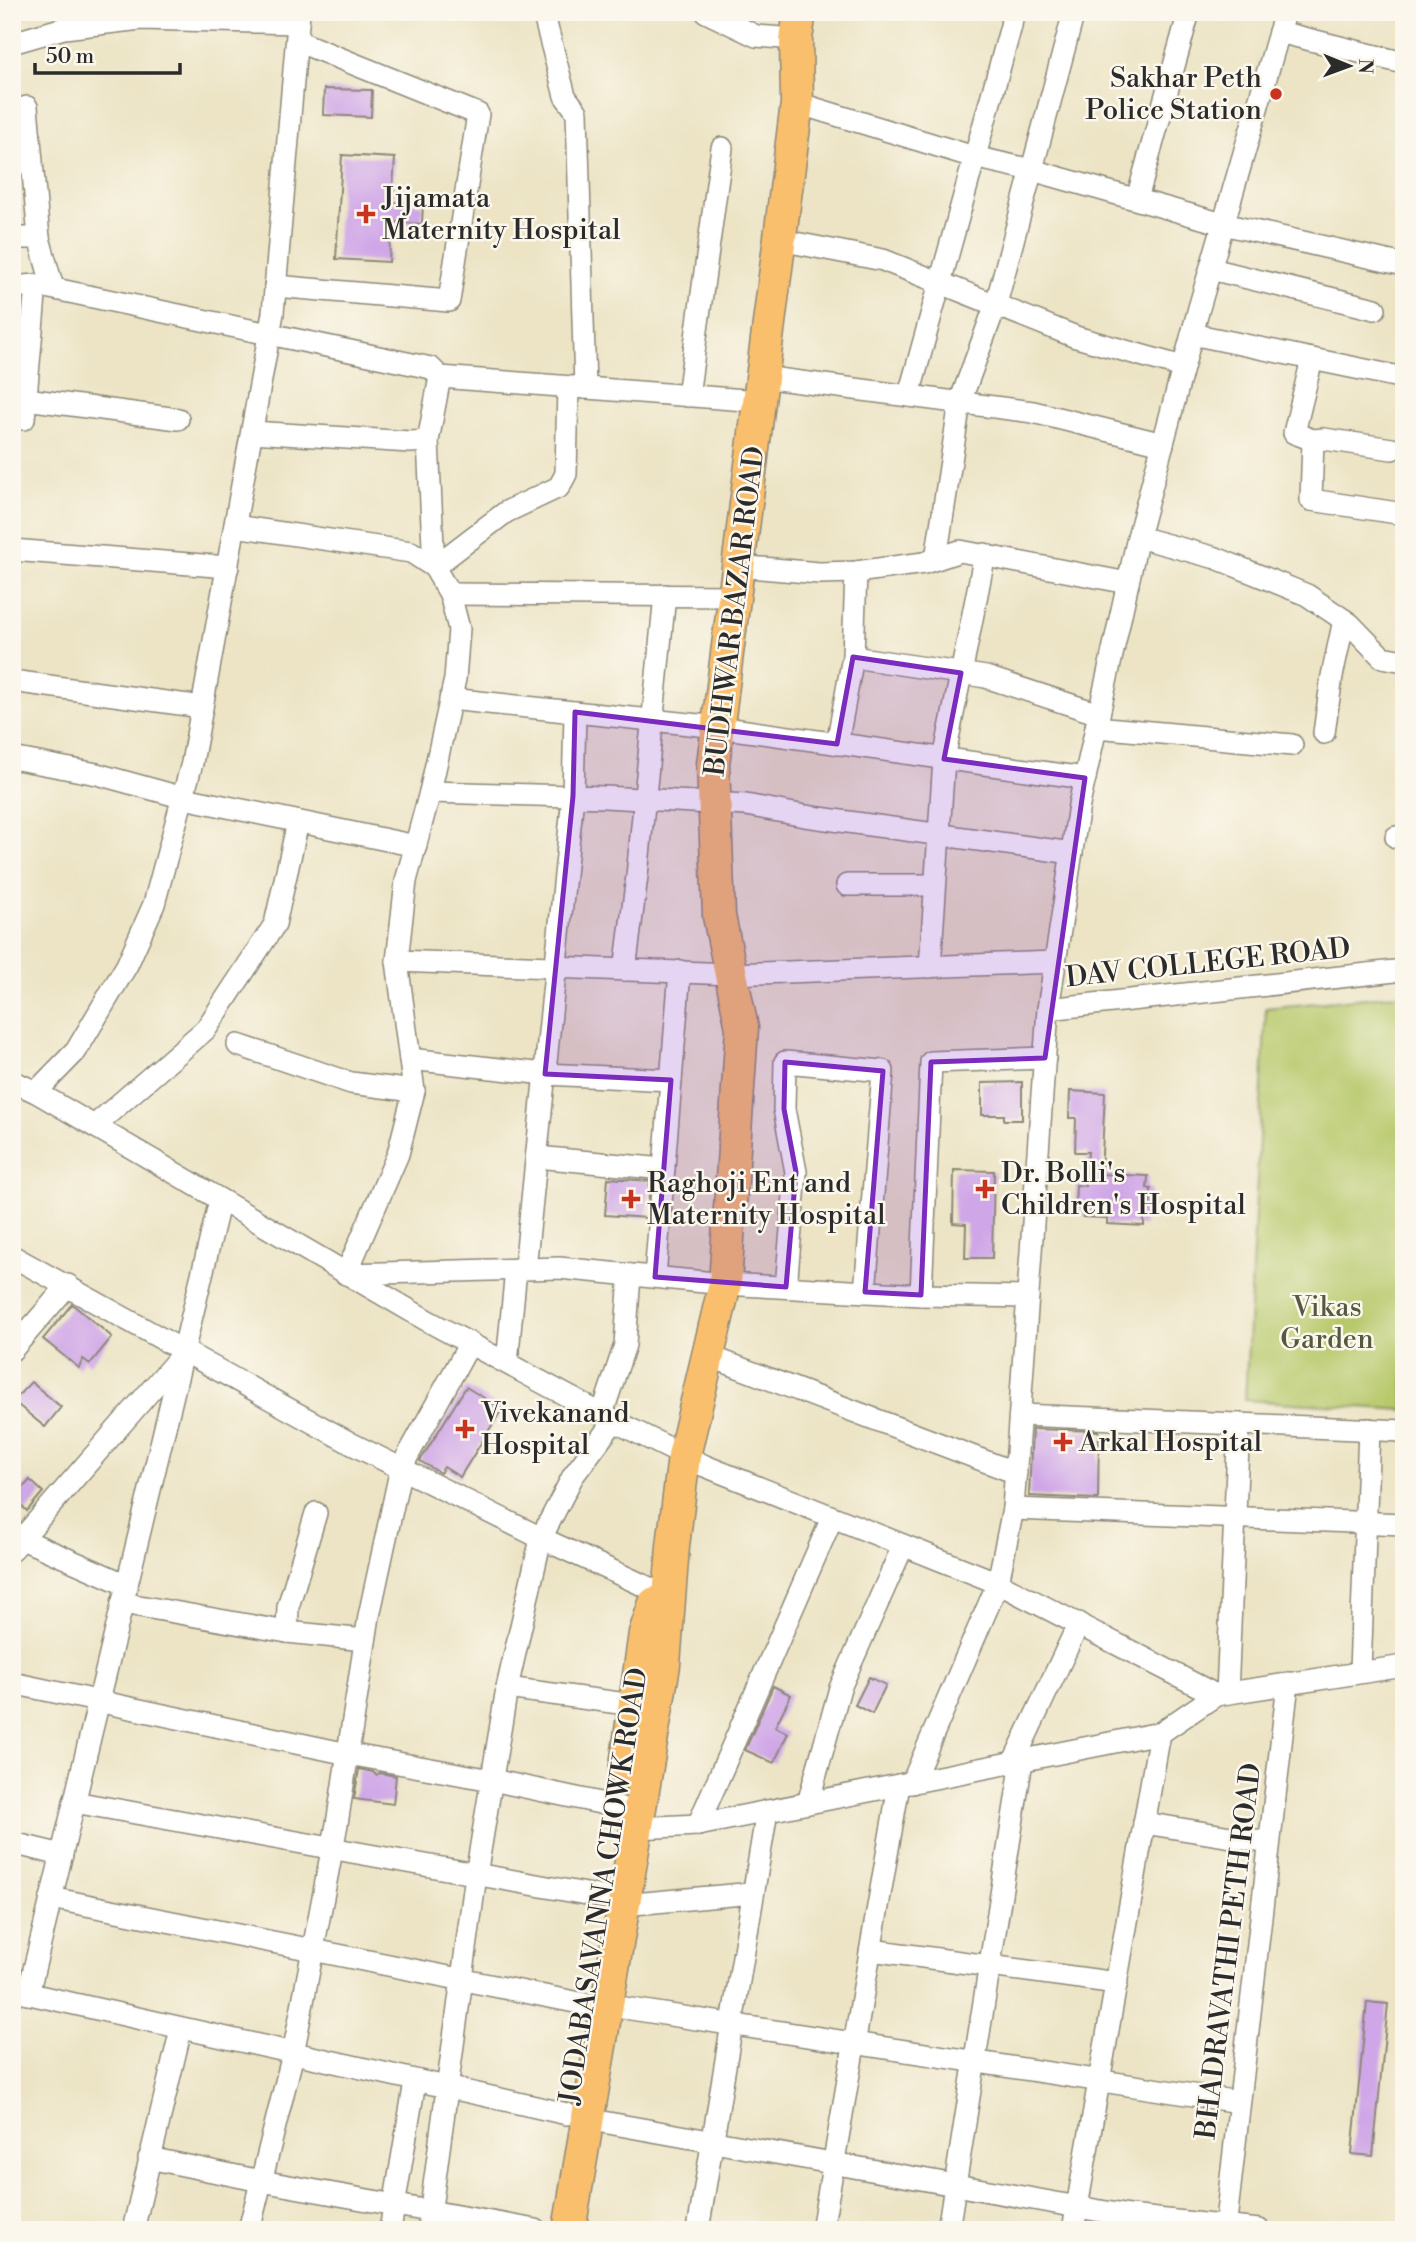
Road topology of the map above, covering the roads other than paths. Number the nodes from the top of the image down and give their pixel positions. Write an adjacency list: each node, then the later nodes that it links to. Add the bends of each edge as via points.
1 (543, 12): 35 (street, via 565,96 577,112)
2 (706, 12): 8 (street, via 756,36)
3 (1013, 12): 14 (street)
4 (1074, 12): 15 (street)
5 (1189, 12): 16 (street)
6 (1282, 22): 10 (street); 17 (street)
7 (298, 25): 9 (street, via 141,19 64,28); 25 (street); 25 (street, via 478,114 449,301)
8 (798, 26): 11 (highway, BUDHWAR BAZAR ROAD)
9 (12, 43)
10 (1404, 63)
11 (797, 103): 14 (street); 20 (highway, BUDHWAR BAZAR ROAD)
12 (12, 112): 19 (street, via 27,107)
13 (722, 148): 38 (street)
14 (974, 157): 15 (street); 23 (street)
15 (1032, 170): 16 (street); 27 (street)
16 (1137, 199): 17 (street)
17 (1223, 224): 21 (street); 22 (street)
18 (12, 238): 19 (street)
19 (39, 238): 24 (street)
20 (780, 240): 23 (street, via 883,260); 36 (highway, BUDHWAR BAZAR ROAD)
21 (1404, 265)
22 (1211, 269): 28 (street); 30 (street)
23 (940, 282): 27 (street); 37 (street)
24 (45, 286): 26 (street); 29 (street); 39 (street)
25 (275, 286): 29 (street)
26 (12, 287)
27 (996, 304): 32 (street, via 1076,337); 40 (street)
28 (1375, 309)
29 (270, 332): 33 (street, via 431,368); 43 (street)
30 (1192, 334): 31 (street); 32 (street)
31 (1312, 359): 34 (street); 44 (street, via 1294,433)
32 (1183, 367): 46 (street)
33 (440, 377): 35 (street); 45 (street)
34 (1404, 378)
35 (576, 387): 38 (street); 55 (street, via 566,474 559,487 506,512)
36 (761, 389): 37 (street); 38 (street); 57 (highway, BUDHWAR BAZAR ROAD)
37 (909, 395): 40 (street)
38 (688, 396)
39 (26, 399): 41 (street, via 24,419); 42 (street)
40 (960, 402): 46 (street, via 1033,412); 53 (street)
41 (12, 419)
42 (178, 419)
43 (252, 432): 45 (street); 49 (street)
44 (1313, 440): 47 (street); 48 (street, via 1311,500)
45 (428, 441): 55 (street)
46 (1163, 444): 50 (street)
47 (1392, 449)
48 (1404, 514)
49 (235, 526): 54 (street); 55 (street, via 411,552)
50 (1138, 537): 58 (street); 61 (street, via 1216,558 1307,595)
51 (12, 550): 54 (street)
52 (985, 554): 53 (street, via 960,551); 58 (street); 64 (street)
53 (936, 559): 56 (street)
54 (228, 567): 67 (street)
55 (434, 567): 59 (street)
56 (856, 572): 57 (street); 62 (street)
57 (736, 581): 60 (street); 71 (highway, BUDHWAR BAZAR ROAD)
58 (1128, 583): 70 (street)
59 (450, 594): 60 (street); 66 (street, via 459,629)
60 (665, 595): 69 (street)
61 (1344, 620): 63 (street, via 1382,657); 72 (street)
62 (853, 657): 64 (street); 73 (street)
63 (1404, 661)
64 (961, 673): 70 (street, via 986,677); 76 (street)
65 (12, 681): 67 (street)
66 (450, 699): 68 (street); 78 (street)
67 (202, 708): 80 (street)
68 (575, 712): 69 (street); 79 (street)
69 (653, 720): 71 (street); 81 (street)
70 (1097, 721): 74 (street); 77 (street)
71 (718, 727): 73 (street); 82 (highway, BUDHWAR BAZAR ROAD, via 713,764)
72 (1324, 733)
73 (837, 744): 76 (street)
74 (1292, 745)
75 (12, 758): 80 (street, via 97,774)
76 (944, 759): 77 (street); 84 (street)
77 (1085, 778): 86 (street)
78 (430, 792): 79 (street); 85 (street)
79 (573, 796): 81 (street); 91 (street)
80 (184, 798): 83 (street); 105 (street, via 154,904 127,965 76,1051)
81 (645, 800): 82 (street); 93 (street)
82 (715, 804): 84 (street); 96 (highway, BUDHWAR BAZAR ROAD, via 719,916)
83 (298, 822): 85 (street); 106 (street, via 275,924 206,1029)
84 (939, 835): 86 (street); 87 (street)
85 (416, 846): 89 (street, via 406,881)
86 (1072, 853): 90 (street)
87 (936, 885): 88 (street); 92 (street)
88 (846, 886)
89 (397, 961): 91 (street); 100 (street)
90 (1055, 962): 92 (street); 97 (street)
91 (556, 967): 93 (street); 101 (street)
92 (930, 967): 96 (street)
93 (625, 970): 95 (street)
94 (1404, 970): 97 (street, DAV COLLEGE ROAD)
95 (680, 971): 96 (street); 102 (street)
96 (731, 974): 115 (highway, BUDHWAR BAZAR ROAD, via 742,1028)
97 (1048, 1009): 99 (street, DAV COLLEGE ROAD)
98 (238, 1045): 104 (street, via 351,1083)
99 (1045, 1058): 119 (street, via 931,1062); 120 (street, DAV COLLEGE ROAD)
100 (410, 1059): 101 (street); 104 (street)
101 (545, 1074): 102 (street); 107 (street)
102 (671, 1080): 108 (street)
103 (12, 1081): 105 (street)
104 (414, 1091): 112 (street, via 398,1154)
105 (36, 1092): 106 (street)
106 (94, 1126): 109 (street)
107 (537, 1157): 108 (street); 111 (street)
108 (664, 1169): 114 (street)
109 (220, 1200): 112 (street); 123 (street)
110 (12, 1256): 116 (street)
111 (520, 1269): 112 (street); 113 (street); 125 (street)
112 (346, 1274): 121 (street)
113 (630, 1275): 114 (street); 127 (street, via 625,1345)
114 (655, 1277): 115 (street)
115 (725, 1284): 117 (street); 124 (highway, BUDHWAR BAZAR ROAD)
116 (68, 1285): 122 (street); 123 (street)
117 (786, 1287): 118 (street); 118 (street, via 796,1172 784,1109 785,1062 883,1071)
118 (864, 1292): 119 (street)
119 (920, 1295): 120 (street)
120 (1028, 1297): 126 (street, DAV COLLEGE ROAD)
121 (470, 1343): 125 (street); 132 (street)
122 (12, 1350)
123 (183, 1352): 132 (street); 141 (street); 146 (street)
124 (709, 1356): 131 (highway, BUDHWAR BAZAR ROAD); 133 (street)
125 (507, 1363): 127 (street)
126 (1020, 1415): 128 (street); 133 (street, DAV COLLEGE ROAD)
127 (608, 1418): 131 (street); 140 (street)
128 (1238, 1424): 129 (street); 137 (street)
129 (1369, 1429): 130 (street); 138 (street)
130 (1404, 1431)
131 (684, 1457): 136 (street); 143 (highway, JODABASAVANNA CHOWK ROAD)
132 (401, 1468): 140 (street); 149 (street)
133 (1016, 1473): 134 (street, DAV COLLEGE ROAD)
134 (1013, 1509): 137 (street); 144 (street, DAV COLLEGE ROAD)
135 (316, 1513): 148 (street, via 288,1607)
136 (832, 1518): 142 (street); 168 (street)
137 (1235, 1518): 138 (street); 155 (street)
138 (1366, 1524): 139 (street); 151 (street)
139 (1404, 1524)
140 (541, 1538): 145 (street); 154 (street)
141 (15, 1540): 146 (street)
142 (903, 1545): 144 (street); 164 (street, via 840,1688)
143 (673, 1546): 145 (highway, JODABASAVANNA CHOWK ROAD); 166 (highway, JODABASAVANNA CHOWK ROAD, via 664,1665)
144 (998, 1583): 147 (street); 162 (street, DAV COLLEGE ROAD)
145 (658, 1592): 157 (highway, JODABASAVANNA CHOWK ROAD, via 645,1633)
146 (124, 1594): 148 (street); 156 (street)
147 (1079, 1623): 155 (street); 160 (street)
148 (287, 1632): 149 (street)
149 (365, 1640): 159 (street)
150 (1404, 1666): 151 (street)
151 (1360, 1672): 153 (street)
152 (12, 1683): 156 (street)
153 (1288, 1683): 155 (street); 170 (street, BHADRAVATHI PETH ROAD)
154 (508, 1688): 157 (street); 161 (street)
155 (1222, 1694): 158 (street)
156 (99, 1700): 159 (street); 163 (street)
157 (634, 1705): 166 (highway, JODABASAVANNA CHOWK ROAD)
158 (1160, 1733): 160 (street); 167 (street)
159 (348, 1754): 161 (street); 171 (street)
160 (1017, 1762): 162 (street); 179 (street)
161 (492, 1780): 166 (street); 173 (street)
162 (906, 1784): 164 (street); 178 (street, DAV COLLEGE ROAD)
163 (74, 1802): 171 (street); 172 (street)
164 (808, 1803): 165 (street)
165 (767, 1811): 168 (street); 174 (street)
166 (628, 1818): 168 (street); 176 (highway, JODABASAVANNA CHOWK ROAD)
167 (1144, 1823): 170 (street); 181 (street)
168 (698, 1825)
169 (12, 1843): 172 (street)
170 (1269, 1843): 192 (street, BHADRAVATHI PETH ROAD)
171 (332, 1849): 173 (street); 177 (street)
172 (62, 1855): 175 (street)
173 (476, 1875): 176 (street); 180 (street)
174 (753, 1894): 176 (street); 184 (street)
175 (51, 1898): 177 (street); 182 (street)
176 (613, 1901): 183 (highway, JODABASAVANNA CHOWK ROAD)
177 (313, 1949): 180 (street); 187 (street)
178 (871, 1950): 179 (street); 186 (street, DAV COLLEGE ROAD)
179 (990, 1966): 181 (street); 188 (street)
180 (462, 1978): 183 (street); 191 (street)
181 (1117, 1983): 189 (street)
182 (20, 1992): 185 (street)
183 (595, 2005): 184 (street); 193 (highway, JODABASAVANNA CHOWK ROAD)
184 (731, 2025): 186 (street); 194 (street)
185 (181, 2029): 187 (street); 195 (street)
186 (854, 2043): 188 (street); 196 (street, DAV COLLEGE ROAD)
187 (293, 2054): 190 (street); 197 (street)
188 (975, 2062): 189 (street); 198 (street)
189 (1100, 2081): 192 (street); 200 (street)
190 (415, 2082): 191 (street); 199 (street)
191 (447, 2089): 193 (street); 201 (street)
192 (1239, 2102): 202 (street, BHADRAVATHI PETH ROAD)
193 (576, 2116): 194 (street); 207 (highway, JODABASAVANNA CHOWK ROAD); 208 (highway, JODABASAVANNA CHOWK ROAD)
194 (712, 2142): 196 (street); 209 (street)
195 (149, 2158): 197 (street); 203 (street)
196 (834, 2164): 198 (street); 210 (street, DAV COLLEGE ROAD)
197 (261, 2181): 199 (street); 204 (street)
198 (955, 2185): 200 (street); 211 (street)
199 (394, 2203): 201 (street); 205 (street)
200 (1078, 2207): 202 (street); 212 (street)
201 (429, 2219): 206 (street)
202 (1225, 2228): 213 (street)
203 (133, 2230)
204 (249, 2230)
205 (390, 2230)
206 (536, 2230)
207 (550, 2230)
208 (569, 2230)
209 (698, 2230)
210 (822, 2230)
211 (948, 2230)
212 (1073, 2230)
213 (1259, 2230)

